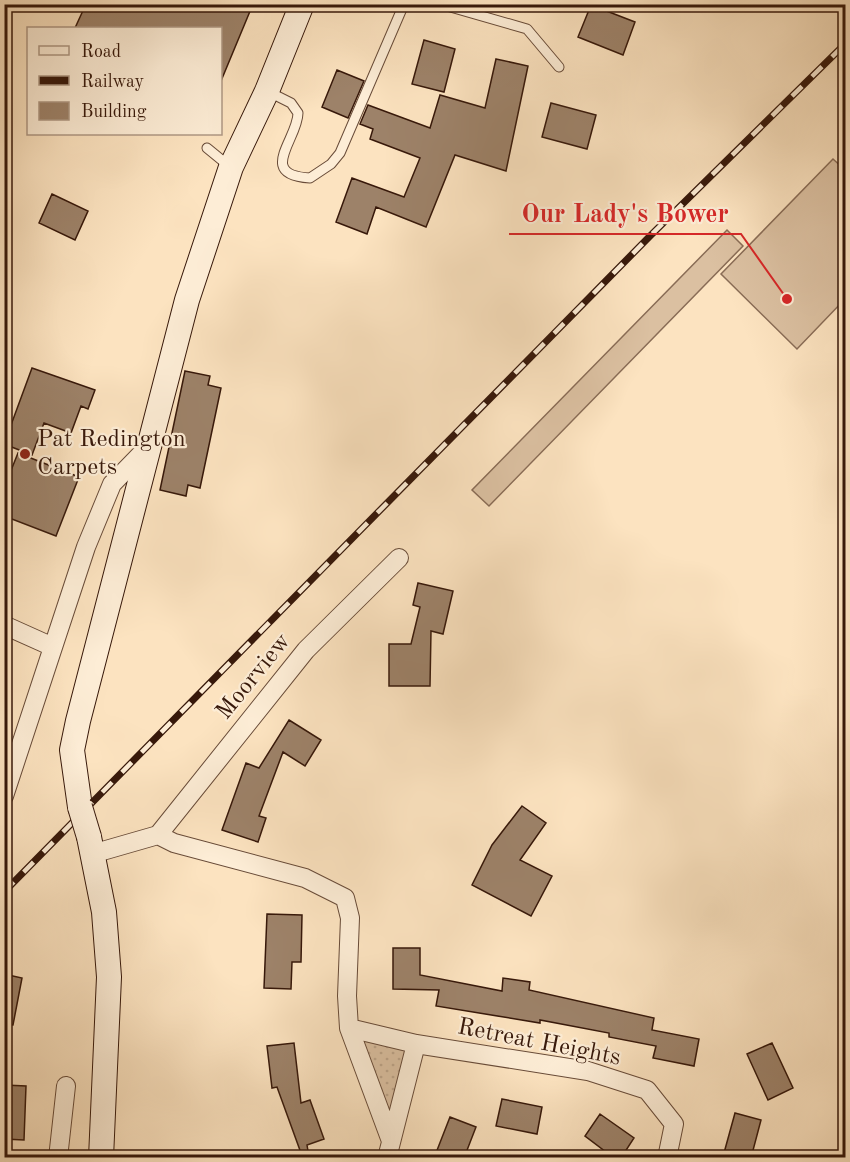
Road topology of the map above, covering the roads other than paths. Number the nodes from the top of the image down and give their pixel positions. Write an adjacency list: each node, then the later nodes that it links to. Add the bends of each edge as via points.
1 (404, 4): 5 (lane, via 340,153 310,178 289,173 283,166 281,154 298,125 298,112 291,103)
2 (440, 4): 4 (lane, via 526,29)
3 (298, 5): 5 (main road)
4 (559, 67)
5 (267, 91): 7 (main road)
6 (207, 148): 7 (lane)
7 (231, 167): 8 (main road, via 187,300)
8 (147, 448): 11 (street, via 112,484 86,547); 14 (main road, bridge, via 72,750 80,807)
9 (399, 558): 13 (street, Moorview, via 306,650)
10 (4, 625): 11 (street)
11 (53, 647): 12 (street)
12 (4, 796)
13 (158, 835): 14 (street); 15 (street, via 174,843 305,878 345,898 350,918)
14 (91, 846): 20 (main road, via 104,912 109,977)
15 (349, 1028): 16 (street, Retreat Heights); 18 (street)
16 (416, 1044): 18 (street); 21 (street, Retreat Heights, via 588,1071 646,1090 674,1124)
17 (66, 1086): 19 (street)
18 (389, 1149)
19 (58, 1158)
20 (101, 1158)
21 (667, 1158)

